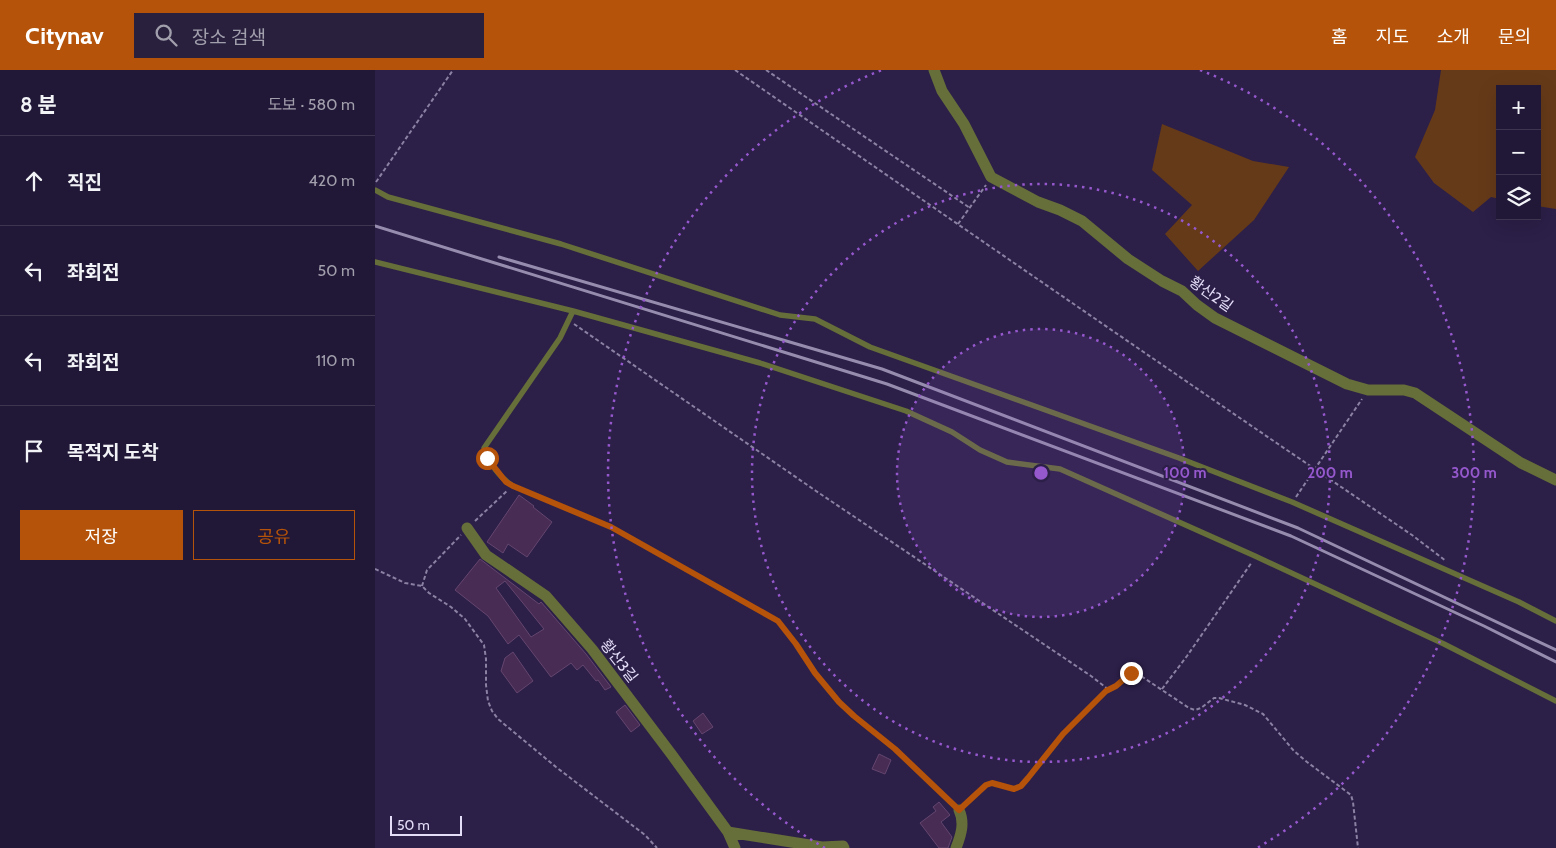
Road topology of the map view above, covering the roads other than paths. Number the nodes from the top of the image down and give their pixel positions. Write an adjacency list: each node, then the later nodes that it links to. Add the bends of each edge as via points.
1 (934, 70): 5 (street, 황산2길, via 942,91 964,124 991,177 1082,221 1128,260 1182,291 1215,318 1347,384 1368,390 1415,393 1521,464)
2 (375, 190): 8 (lane, via 388,197 561,244 780,314 815,319 870,347 1292,502)
3 (375, 262): 4 (lane)
4 (573, 311): 6 (lane, via 560,338 484,448 487,458); 9 (lane, via 761,363 906,411 1007,462 1060,469 1444,644)
5 (1556, 480)
6 (513, 486)
7 (467, 528): 11 (street, 황산3길, via 486,555 546,596 672,754)
8 (1556, 621)
9 (1556, 701)
10 (959, 810): 14 (street, via 963,825)
11 (728, 832): 12 (street, 황산3길); 13 (street, via 822,848)
12 (735, 848)
13 (844, 848)
14 (956, 848)

